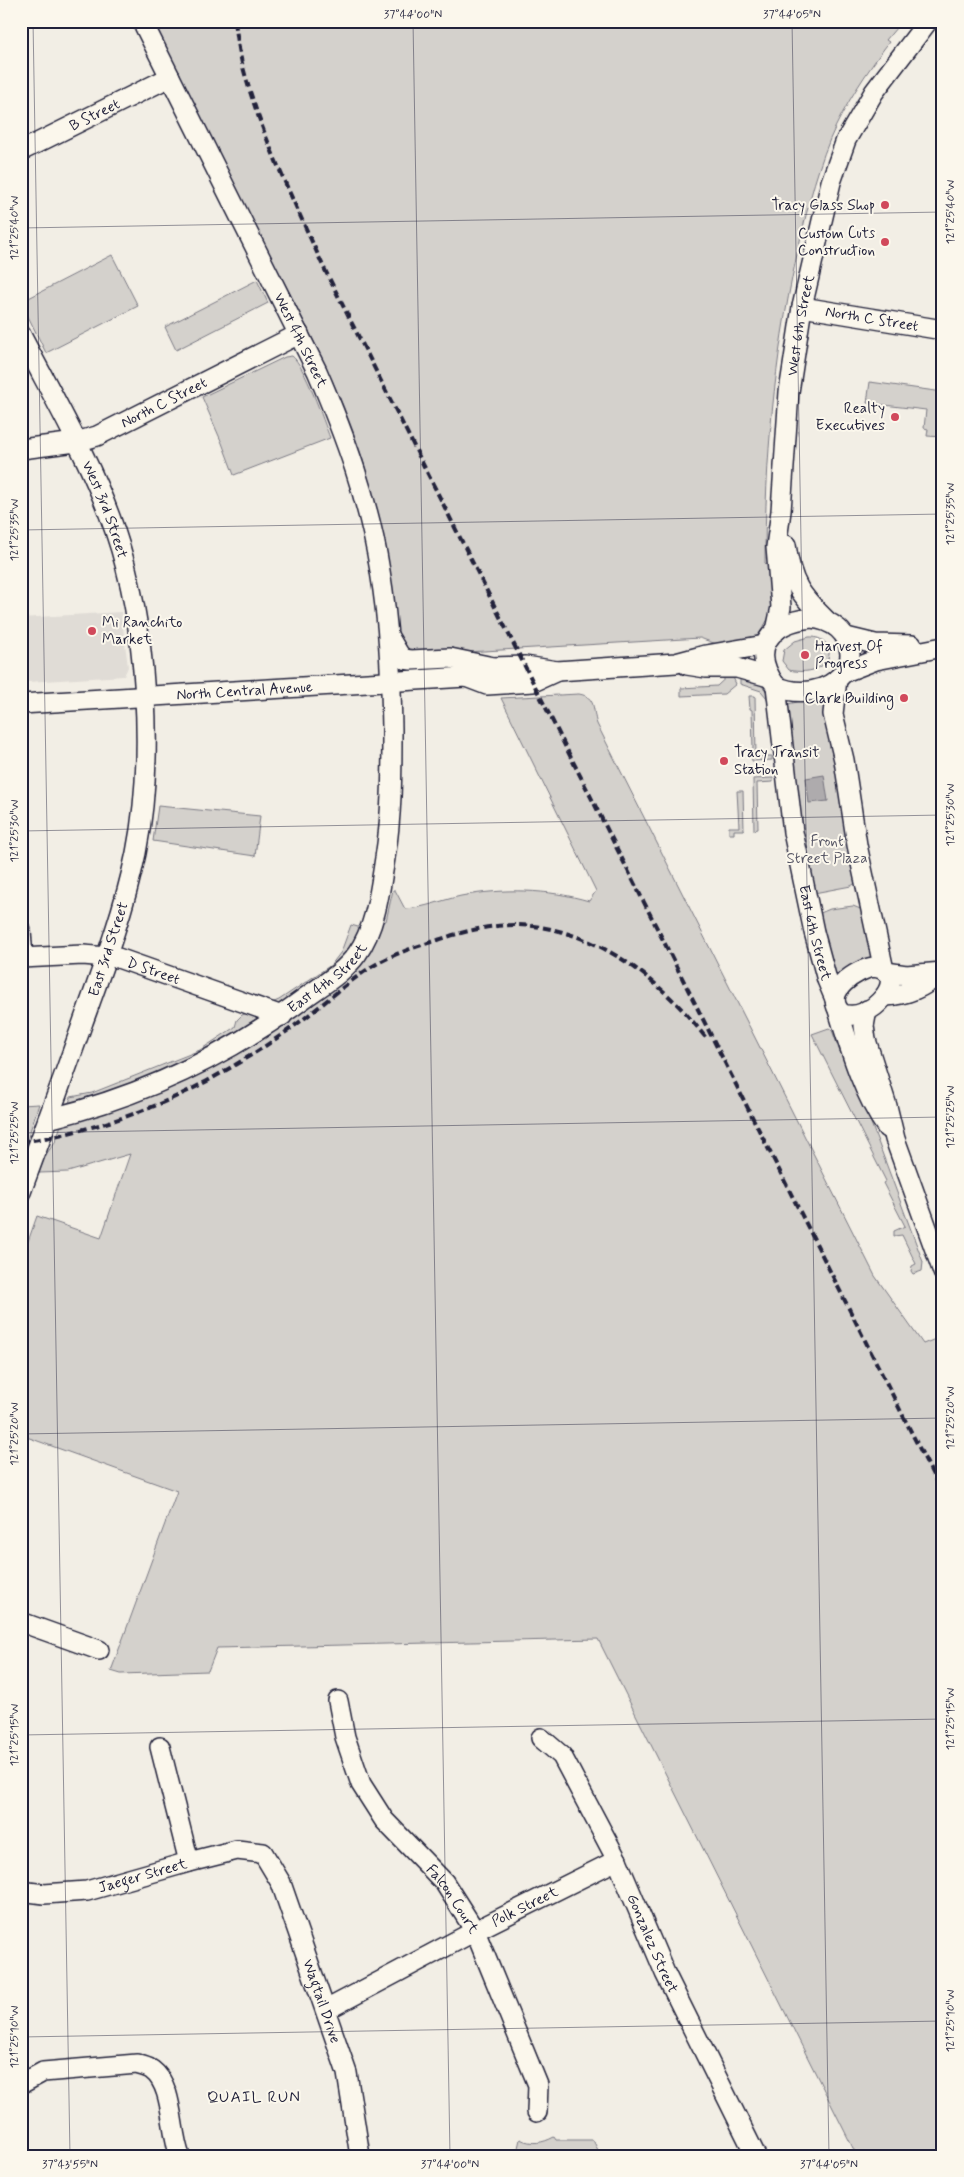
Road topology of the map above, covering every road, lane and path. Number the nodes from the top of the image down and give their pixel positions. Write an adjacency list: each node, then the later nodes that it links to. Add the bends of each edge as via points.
1 (142, 21): 5 (street, West 4th Street)
2 (928, 21): 7 (street, West 6th Street, via 874,92 846,140 831,182)
3 (936, 21): 4 (street)
4 (943, 27)
5 (170, 77): 6 (street, B Street); 9 (street, West 4th Street)
6 (21, 152)
7 (802, 307): 8 (street, North C Street); 13 (street, West 6th Street, via 789,392)
8 (943, 330)
9 (299, 334): 11 (street, North C Street, via 97,436); 15 (street, West 4th Street, via 342,428 356,472 371,526)
10 (21, 335): 11 (street, West 3rd Street)
11 (76, 442): 12 (street, North C Street); 26 (street, West 3rd Street, via 105,505 126,565 137,622)
12 (21, 449)
13 (781, 511): 14 (street, West 6th Street, via 790,570 798,590); 17 (street, West 6th Street, via 776,547 781,607)
14 (827, 621): 16 (street); 17 (street, via 802,619 792,622)
15 (388, 635): 20 (street, via 404,658 450,658); 24 (street, West 4th Street)
16 (846, 637): 18 (street, via 875,644); 22 (street, via 850,658)
17 (770, 638): 19 (street, North Central Avenue); 25 (street, via 762,654)
18 (938, 647): 22 (street, via 876,660)
19 (676, 663): 21 (street, North Central Avenue); 25 (street, North Central Avenue, via 706,668 738,668)
20 (493, 667): 21 (street, North Central Avenue, via 525,666); 23 (street, North Central Avenue)
21 (557, 671): 23 (street, North Central Avenue, via 533,682 487,685)
22 (841, 675): 25 (street, via 822,687 804,692 786,691); 31 (street, via 833,714 844,760 860,861)
23 (466, 677): 24 (street, North Central Avenue)
24 (392, 682): 26 (street, North Central Avenue); 36 (street, East 4th Street, via 392,782 388,837 372,920 363,945 347,966)
25 (772, 682): 34 (street, East 6th Street, via 779,699 793,832 814,932)
26 (144, 696): 27 (street, North Central Avenue); 29 (street, East 3rd Street, via 146,774 140,828 131,877)
27 (21, 704)
28 (21, 931): 30 (street)
29 (107, 956): 30 (street, D Street); 36 (street, D Street, via 129,960); 37 (street, East 3rd Street)
30 (22, 958)
31 (885, 971): 32 (street, via 906,976); 33 (street, via 890,985); 34 (street, via 874,967 856,973 841,986)
32 (942, 972): 33 (street, via 922,987)
33 (886, 996): 35 (street)
34 (837, 1004): 35 (street, via 849,1016); 38 (street, East 6th Street, via 875,1110)
35 (867, 1010): 38 (street, East 6th Street, via 864,1033)
36 (282, 1016): 37 (street, East 4th Street, via 207,1061 168,1080 90,1109)
37 (48, 1119): 39 (street, East 3rd Street)
38 (895, 1139): 40 (street, East 6th Street)
39 (21, 1192)
40 (943, 1272)
41 (21, 1622): 42 (street)
42 (99, 1650)
43 (338, 1701): 50 (street, Falcon Court, via 361,1784 384,1820 444,1882)
44 (541, 1738): 47 (street, Gonzalez Street, via 562,1756)
45 (160, 1747): 48 (street)
46 (263, 1853): 48 (street, Jaeger Street, via 237,1850); 51 (street, Wagtail Drive, via 281,1883)
47 (617, 1860): 50 (street, Polk Street); 56 (street, Gonzalez Street, via 665,1974)
48 (189, 1862): 49 (street, Jaeger Street, via 88,1891 44,1894)
49 (21, 1891)
50 (474, 1931): 51 (street, Polk Street); 53 (street, Falcon Court, via 538,2086)
51 (326, 2010): 55 (street, Wagtail Drive, via 347,2072)
52 (21, 2084): 54 (street, via 43,2072 137,2064 151,2069 165,2084)
53 (537, 2112)
54 (180, 2156)
55 (360, 2156)
56 (756, 2156)

